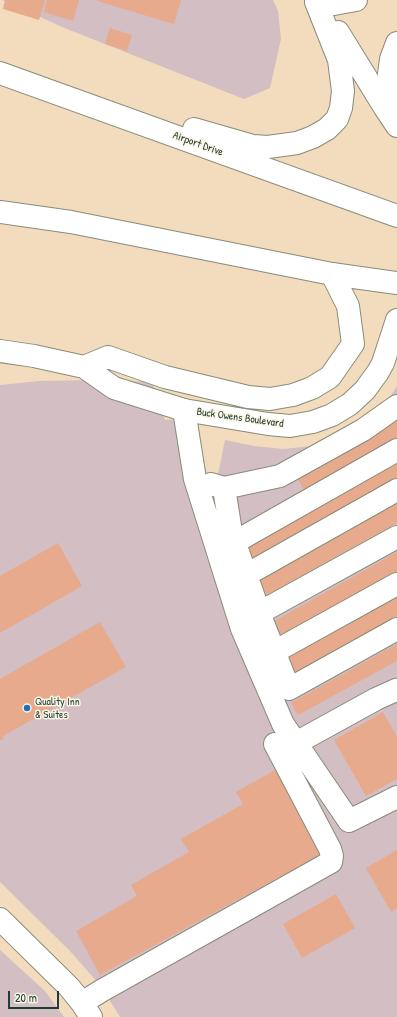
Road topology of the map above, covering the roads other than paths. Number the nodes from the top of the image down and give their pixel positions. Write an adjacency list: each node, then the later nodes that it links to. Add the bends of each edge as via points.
1 (356, 0): 2 (main road, via 334,4)
2 (315, 1): 5 (main road, via 339,60 343,91 337,119 313,137 297,143 268,147 253,146 162,120); 7 (main road, via 333,24)
3 (397, 42): 6 (main road, via 389,74)
4 (0, 73): 5 (main road, Airport Drive)
5 (80, 101): 9 (main road, Airport Drive)
6 (397, 106)
7 (397, 126)
8 (0, 212): 10 (main road, via 71,222)
9 (397, 216)
10 (332, 274): 11 (main road); 14 (main road, Buck Owens Boulevard, via 348,306 353,344 330,377 312,388 270,399 248,397 165,376 108,357)
11 (397, 284)
12 (397, 320): 16 (main road, Buck Owens Boulevard, via 378,372 365,390 350,404 332,415 290,426)
13 (0, 352): 14 (main road, Buck Owens Boulevard, via 34,356)
14 (84, 367): 16 (main road, Buck Owens Boulevard, via 114,388)
15 (397, 406): 19 (main road, via 363,430 280,476)
16 (184, 410): 18 (main road)
17 (397, 450): 22 (main road)
18 (194, 479): 19 (main road); 29 (main road, via 242,629 283,724)
19 (224, 488): 22 (main road)
20 (397, 490): 23 (main road)
21 (397, 537): 25 (main road)
22 (235, 542): 23 (main road)
23 (246, 575): 25 (main road)
24 (397, 584): 27 (main road)
25 (259, 613): 27 (main road)
26 (397, 629): 27 (main road, via 289,689)
27 (274, 652)
28 (397, 691): 29 (main road, via 376,699)
29 (296, 743): 31 (main road, via 349,821)
30 (275, 744): 33 (main road, via 330,849 331,862 101,991)
31 (397, 797)
32 (0, 919): 33 (main road, via 55,973)
33 (86, 1010)

